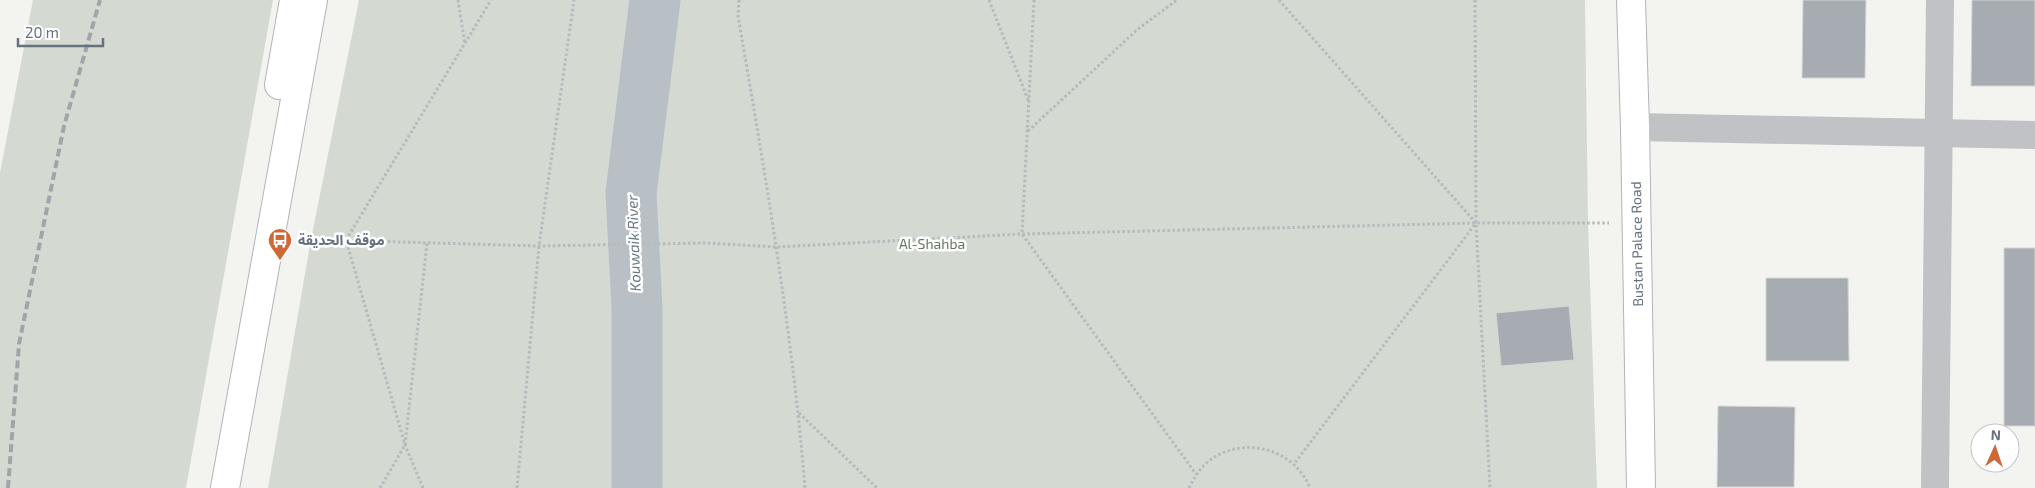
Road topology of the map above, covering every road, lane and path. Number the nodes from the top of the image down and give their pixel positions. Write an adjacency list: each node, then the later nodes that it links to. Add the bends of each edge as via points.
1 (294, 0): 32 (main road)
2 (313, 0): 23 (main road)
3 (458, 0): 14 (path)
4 (491, 0): 14 (path)
5 (574, 0): 26 (path)
6 (739, 0): 27 (path, via 738,16)
7 (988, 0): 15 (path)
8 (1034, 0): 15 (path)
9 (1177, 0): 17 (path, via 1138,29)
10 (1279, 0): 21 (path)
11 (1475, 0): 21 (path)
12 (1631, 0): 16 (main road, Bustan Palace Road)
13 (1940, 0): 18 (street)
14 (465, 44): 24 (path)
15 (1029, 103): 17 (path)
16 (1635, 127): 18 (street); 20 (main road, Bustan Palace Road)
17 (1028, 132): 22 (path)
18 (1939, 134): 19 (street); 43 (street)
19 (2035, 135)
20 (1637, 222): 21 (path); 42 (main road, Bustan Palace Road)
21 (1476, 223): 22 (path); 30 (path); 41 (path)
22 (1022, 234): 27 (path); 31 (path)
23 (270, 238): 24 (path); 33 (main road)
24 (346, 240): 25 (path); 29 (path)
25 (428, 242): 26 (path); 29 (path)
26 (539, 246): 27 (path, via 705,243); 36 (path)
27 (777, 247): 28 (path)
28 (798, 413): 37 (path); 38 (path)
29 (404, 445): 34 (path); 35 (path)
30 (1294, 464): 31 (path, via 1276,452 1247,447 1232,449 1212,458); 40 (path)
31 (1196, 474): 39 (path)
32 (207, 488)
33 (225, 488)
34 (380, 488)
35 (423, 488)
36 (517, 488)
37 (804, 488)
38 (877, 488)
39 (1189, 488)
40 (1310, 488)
41 (1490, 488)
42 (1641, 488)
43 (1935, 488)

